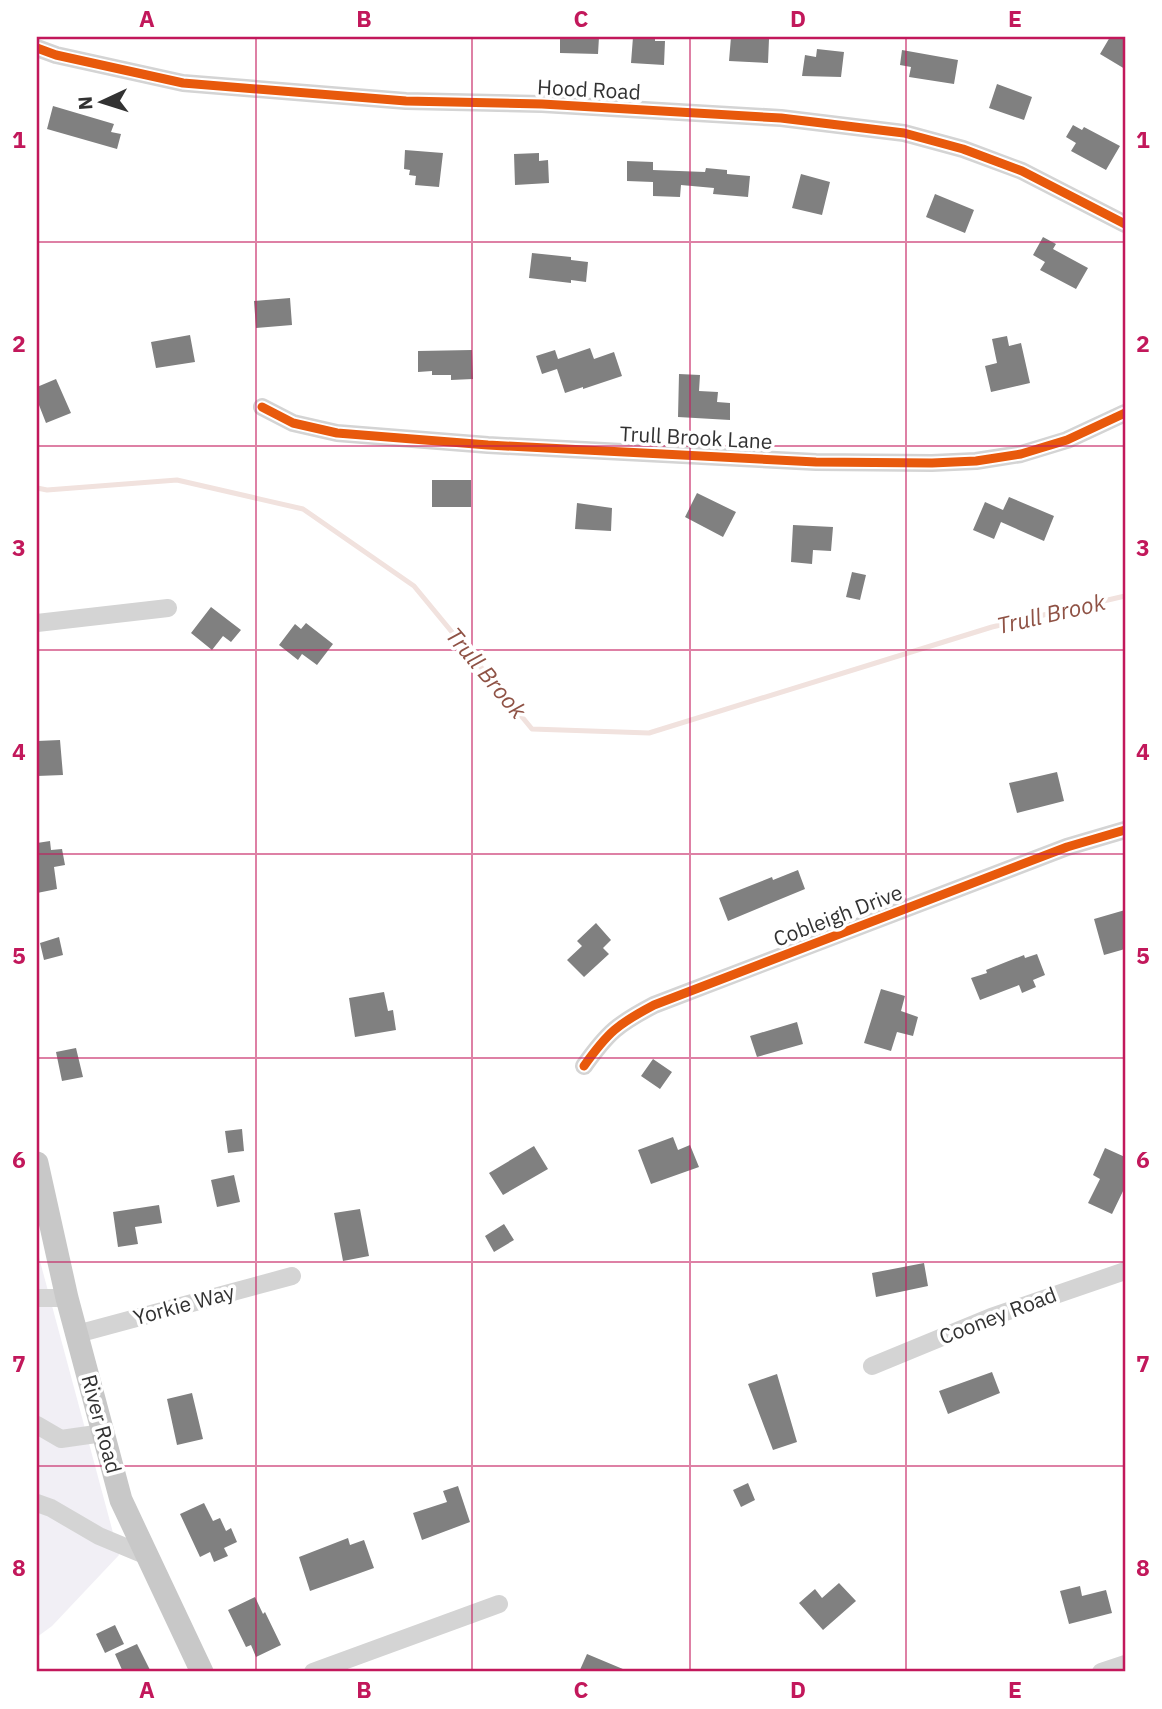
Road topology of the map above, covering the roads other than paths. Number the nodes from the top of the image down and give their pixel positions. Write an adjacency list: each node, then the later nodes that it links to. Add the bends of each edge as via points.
1 (37, 48): 2 (street, Hood Road, via 183,83 406,101 781,118 904,133 1022,171)
2 (1125, 224)
3 (262, 407): 4 (street, Trull Brook Lane, via 293,423 337,433 816,462 919,463 1021,454 1067,440)
4 (1125, 413)
5 (168, 608): 6 (street)
6 (37, 623)
7 (1125, 830): 8 (street, Cobleigh Drive, via 1067,847 654,1005 624,1020)
8 (584, 1066)
9 (37, 1163): 13 (main road, River Road)
10 (1125, 1271): 15 (street, Cooney Road, via 991,1317)
11 (292, 1276): 14 (street, Yorkie Way)
12 (37, 1298): 13 (street)
13 (67, 1298): 14 (main road, River Road)
14 (77, 1334): 17 (main road, River Road)
15 (872, 1366)
16 (37, 1425): 17 (street, via 61,1439)
17 (103, 1433): 19 (main road, River Road, via 121,1500)
18 (37, 1503): 19 (street)
19 (147, 1556): 22 (main road, River Road)
20 (499, 1604): 23 (street)
21 (1125, 1664): 24 (street)
22 (202, 1672)
23 (313, 1672)
24 (1101, 1672)

